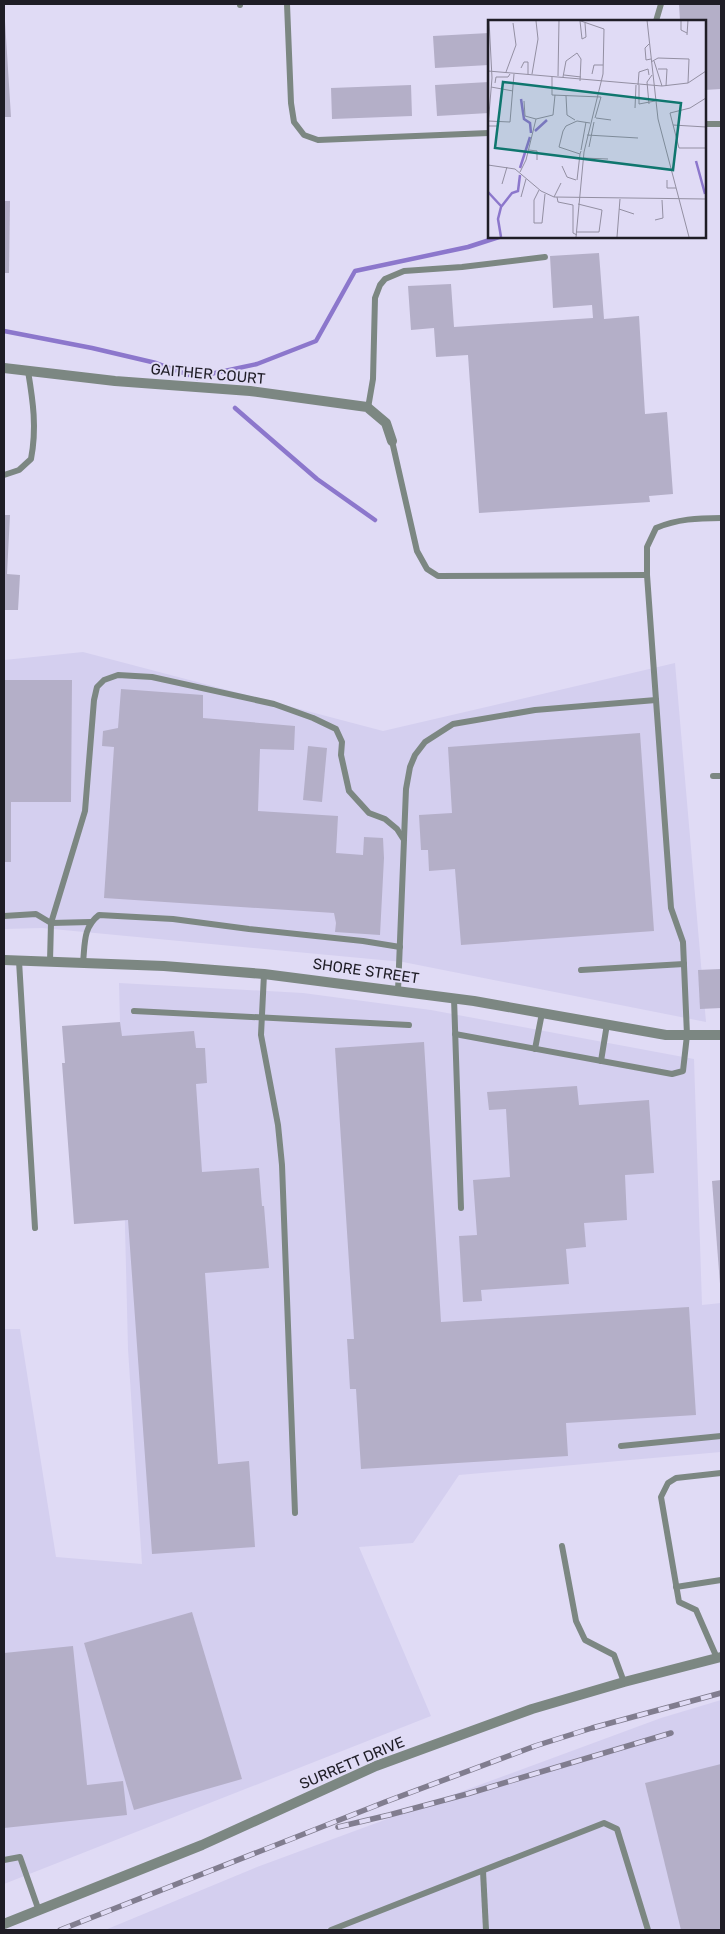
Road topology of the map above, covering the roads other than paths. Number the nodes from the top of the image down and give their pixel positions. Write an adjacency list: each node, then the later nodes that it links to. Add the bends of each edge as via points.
1 (287, 4): 6 (lane, via 291,103 294,122 304,135 318,140)
2 (661, 4): 3 (lane)
3 (656, 20)
4 (705, 124): 5 (lane)
5 (721, 124)
6 (488, 133)
7 (544, 257): 10 (lane, via 404,271 385,279 375,298 373,379)
8 (4, 368): 9 (street, GAITHER COURT)
9 (28, 371): 10 (street, GAITHER COURT, via 250,391); 12 (lane, via 35,427 31,459 19,470)
10 (368, 408): 11 (street, via 386,423)
11 (392, 441): 14 (lane, via 417,551 427,569 438,576)
12 (4, 475)
13 (721, 518): 14 (lane, via 672,521 656,528 646,547)
14 (647, 575): 15 (lane)
15 (656, 700): 18 (lane, via 534,710 453,724 425,742 415,755 406,789); 27 (lane, via 672,908 683,942)
16 (712, 776): 17 (lane)
17 (721, 776)
18 (404, 840): 21 (lane, via 385,819 369,814 349,791 341,755 342,742 336,729 274,704 152,677 118,674 97,687 85,811); 22 (lane)
19 (4, 916): 21 (lane, via 36,914)
20 (90, 922): 21 (lane); 22 (lane, via 99,915 173,919); 26 (lane)
21 (51, 923): 25 (lane)
22 (400, 948): 30 (lane)
23 (4, 960): 24 (street, SHORE STREET)
24 (20, 961): 25 (street, SHORE STREET); 43 (lane)
25 (50, 961): 26 (street, SHORE STREET)
26 (83, 963): 29 (street, SHORE STREET)
27 (684, 964): 28 (lane); 39 (lane)
28 (581, 970)
29 (264, 974): 30 (street, SHORE STREET); 34 (lane)
30 (398, 990): 31 (street, SHORE STREET)
31 (454, 998): 33 (street, SHORE STREET); 37 (lane)
32 (134, 1010): 34 (lane)
33 (542, 1013): 35 (street, SHORE STREET); 40 (lane)
34 (262, 1018): 36 (lane); 47 (lane, via 261,1034 282,1164)
35 (607, 1024): 39 (street, SHORE STREET); 41 (lane)
36 (409, 1025)
37 (455, 1034): 40 (lane); 42 (lane)
38 (721, 1035): 39 (street, SHORE STREET)
39 (687, 1036): 41 (lane, via 683,1071 672,1074)
40 (534, 1049): 41 (lane)
41 (601, 1061)
42 (461, 1208)
43 (35, 1228)
44 (721, 1436): 45 (lane)
45 (621, 1446)
46 (721, 1473): 50 (lane, via 676,1478 668,1483 661,1497)
47 (295, 1513)
48 (562, 1546): 52 (lane, via 576,1621 585,1640 614,1655)
49 (721, 1580): 50 (lane)
50 (676, 1587): 51 (lane, via 679,1602 696,1610)
51 (719, 1657): 52 (street, SURRETT DRIVE)
52 (624, 1682): 55 (street, SURRETT DRIVE, via 532,1710 376,1766 202,1845)
53 (4, 1860): 55 (lane, via 20,1858)
54 (483, 1871): 57 (lane); 58 (lane); 59 (lane, via 604,1823 618,1829)
55 (39, 1911): 56 (street, SURRETT DRIVE)
56 (4, 1924)
57 (331, 1930)
58 (486, 1930)
59 (648, 1930)

